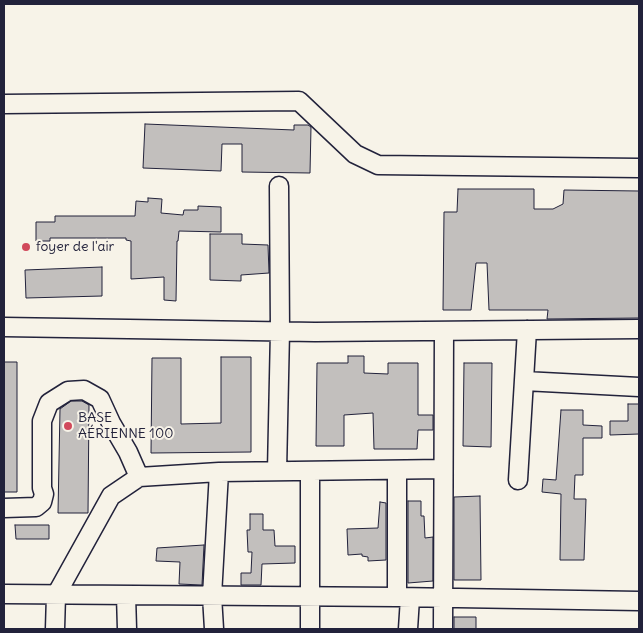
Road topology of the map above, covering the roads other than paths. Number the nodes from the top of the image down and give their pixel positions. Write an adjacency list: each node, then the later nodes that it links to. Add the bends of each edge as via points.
1 (4, 104): 2 (street, via 299,101 355,154 378,166)
2 (639, 168)
3 (279, 186): 7 (street)
4 (4, 327): 7 (street)
5 (639, 329): 6 (street)
6 (527, 330): 8 (street); 9 (street)
7 (280, 331): 8 (street); 13 (street)
8 (444, 331): 11 (street)
9 (524, 381): 10 (street); 17 (street)
10 (639, 387)
11 (443, 469): 12 (street); 25 (street)
12 (396, 470): 14 (street); 24 (street)
13 (277, 471): 14 (street); 15 (street)
14 (310, 471): 23 (street)
15 (218, 472): 16 (street); 22 (street)
16 (139, 477): 18 (street, via 100,399 84,390 68,391 49,403 42,421 42,502 36,507); 20 (street, via 111,496)
17 (518, 480)
18 (4, 508)
19 (4, 594): 20 (street)
20 (56, 595): 21 (street); 27 (street)
21 (126, 595): 22 (street); 28 (street)
22 (212, 596): 23 (street); 29 (street)
23 (310, 596): 24 (street); 30 (street)
24 (404, 598): 25 (street); 31 (street)
25 (443, 598): 26 (street); 32 (street)
26 (639, 601)
27 (55, 629)
28 (127, 629)
29 (214, 629)
30 (310, 629)
31 (408, 629)
32 (443, 629)

